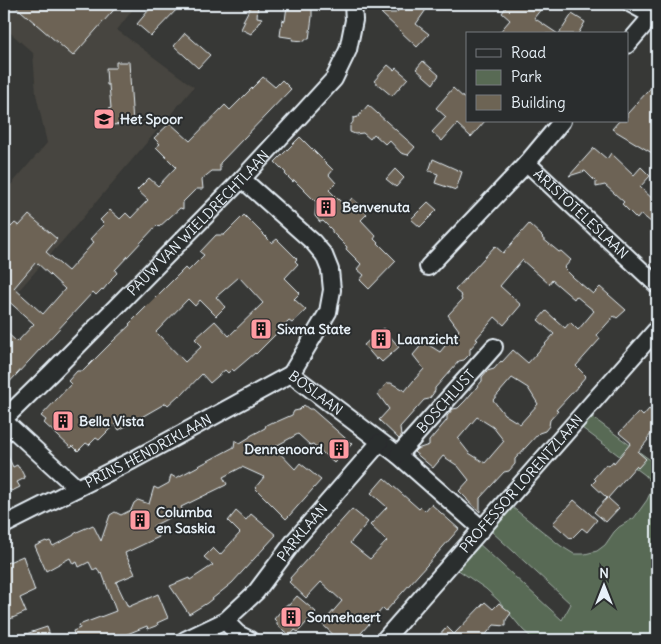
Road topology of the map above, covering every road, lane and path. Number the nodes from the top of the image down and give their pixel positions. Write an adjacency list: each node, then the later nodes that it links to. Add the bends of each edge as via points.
1 (353, 4): 7 (street, PAUW VAN WIELDRECHTLAAN, via 354,20 348,50 334,79)
2 (631, 4): 3 (street)
3 (656, 14): 4 (street)
4 (628, 45)
5 (561, 122): 6 (street, ARISTOTELESLAAN)
6 (527, 162): 8 (street, ARISTOTELESLAAN); 9 (street, ARISTOTELESLAAN)
7 (242, 179): 12 (street, BOSLAAN, via 313,242 324,255 330,270 332,290 328,312); 13 (street, PAUW VAN WIELDRECHTLAAN)
8 (428, 267)
9 (657, 285)
10 (657, 329): 18 (street, PROFESSOR LORENTZLAAN)
11 (494, 347): 15 (street, BOSCHLUST)
12 (291, 374): 14 (street, BOSLAAN); 16 (street, PRINS HENDRIKLAAN)
13 (4, 420): 16 (street)
14 (380, 442): 15 (street, BOSLAAN); 19 (street, PARKLAAN, via 295,540 256,592)
15 (398, 455): 18 (street, BOSLAAN)
16 (77, 488): 17 (street, PRINS HENDRIKLAAN)
17 (4, 525)
18 (482, 530): 22 (street, PROFESSOR LORENTZLAAN)
19 (224, 621): 20 (street, PARKLAAN); 21 (street)
20 (185, 640)
21 (250, 640)
22 (384, 640)

